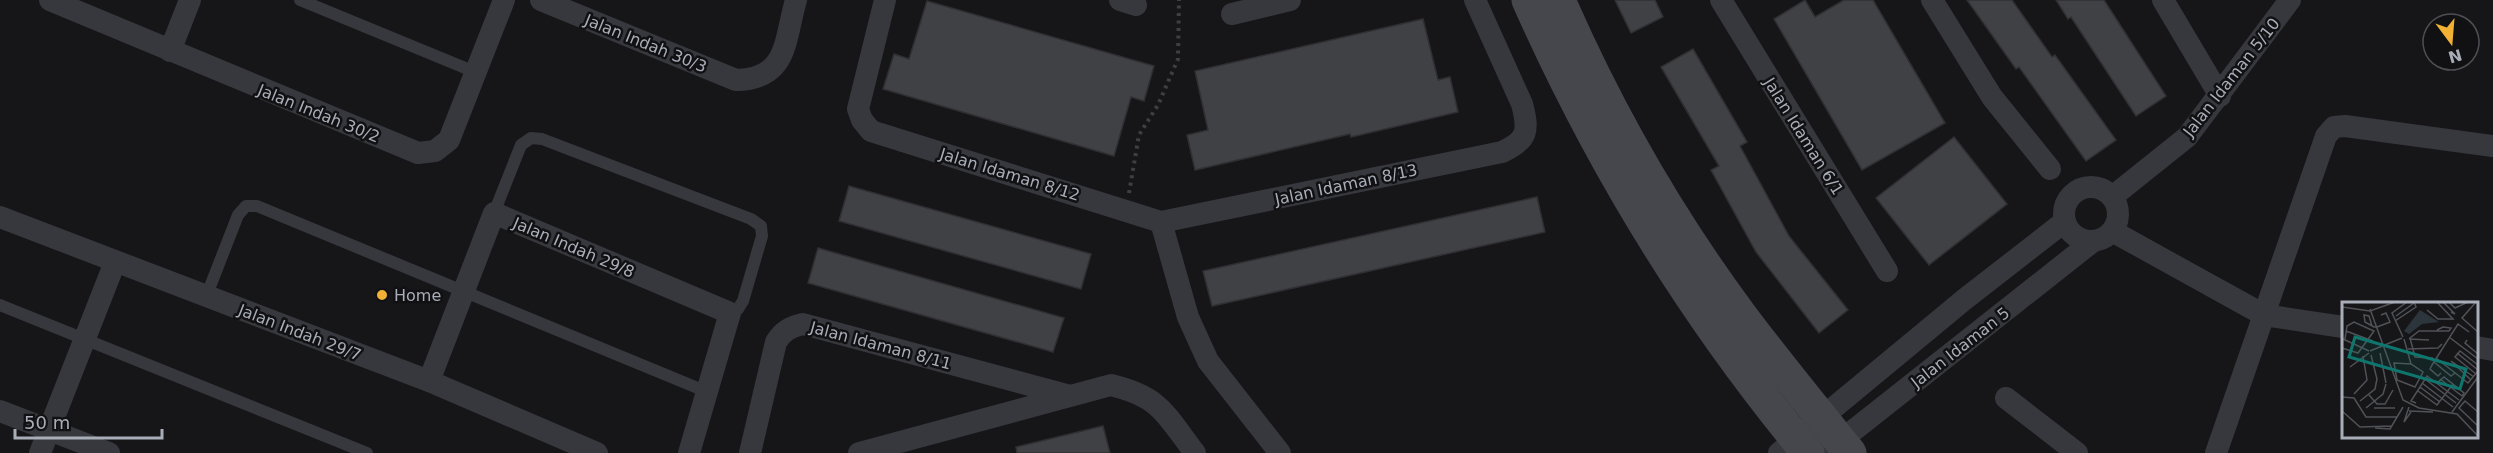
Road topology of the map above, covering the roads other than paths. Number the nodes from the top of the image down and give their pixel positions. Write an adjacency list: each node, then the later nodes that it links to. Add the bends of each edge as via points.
1 (50, 0): 17 (street, Jalan Indah 30/2)
2 (190, 0): 17 (street)
3 (300, 0): 18 (lane)
4 (504, 0): 18 (street, Jalan Indah 30/2)
5 (541, 0): 6 (street, Jalan Indah 30/3, via 736,80 765,76 779,63)
6 (796, 0)
7 (885, 0): 25 (street, Jalan Idaman 8/12, via 858,109 871,131)
8 (1290, 0): 16 (street)
9 (1475, 0): 25 (street, Jalan Idaman 8/13, via 1527,121 1525,135 1516,145 1502,152)
10 (1528, 0): 46 (main road, via 1563,81 1713,331)
11 (1558, 0): 46 (main road, via 1589,68 1662,197)
12 (1932, 0): 21 (street, via 1992,97)
13 (2163, 0): 19 (street)
14 (2290, 0): 19 (street, Jalan Idaman 5/10)
15 (1730, 3): 30 (street, Jalan Idaman 6/1)
16 (1232, 14)
17 (170, 51): 18 (street, Jalan Indah 30/2, via 418,153 435,151 449,140)
18 (476, 72)
19 (2220, 96): 22 (street, Jalan Idaman 5/10, via 2187,137)
20 (2493, 146): 35 (street, via 2334,127 2326,136)
21 (2050, 169)
22 (2112, 196): 26 (street, via 2096,188 2078,190 2065,203); 27 (street, via 2118,214)
23 (494, 213): 31 (street, Jalan Indah 29/8); 34 (street, Jalan Indah 29/8); 34 (lane, via 521,145 531,138 751,219 761,226 762,236 743,301)
24 (0, 217): 29 (street, Jalan Indah 29/7)
25 (1161, 222): 55 (street, via 1188,316 1208,361)
26 (2064, 222): 28 (street, via 2074,237); 46 (street, Jalan Idaman 5, via 1965,299)
27 (2112, 231): 28 (street); 35 (street)
28 (2092, 242): 46 (street, Jalan Idaman 5)
29 (115, 262): 32 (street, Jalan Indah 29/7); 37 (street)
30 (1887, 271)
31 (464, 291): 32 (lane, via 251,205 238,215); 40 (street, Jalan Indah 29/8); 41 (lane)
32 (206, 297): 40 (street, Jalan Indah 29/7)
33 (0, 305): 37 (lane)
34 (730, 313): 41 (street)
35 (2264, 315): 36 (street); 57 (street)
36 (2342, 327)
37 (85, 340): 45 (street); 49 (lane)
38 (2478, 347): 39 (street)
39 (2493, 350)
40 (429, 381): 50 (street, Jalan Indah 29/7)
41 (705, 391): 51 (street)
42 (1067, 395): 52 (street, Jalan Idaman 8/11, via 803,324 780,335 776,342); 53 (street, Jalan Idaman 8/11); 54 (street, Jalan Idaman 8/11, via 1111,385 1135,391 1155,402)
43 (2006, 398): 56 (street)
44 (0, 411): 45 (street)
45 (49, 430): 47 (street); 48 (street)
46 (1818, 443)
47 (40, 453)
48 (109, 453)
49 (367, 453)
50 (597, 453)
51 (689, 453)
52 (750, 453)
53 (859, 453)
54 (1195, 453)
55 (1280, 453)
56 (2077, 453)
57 (2216, 453)

